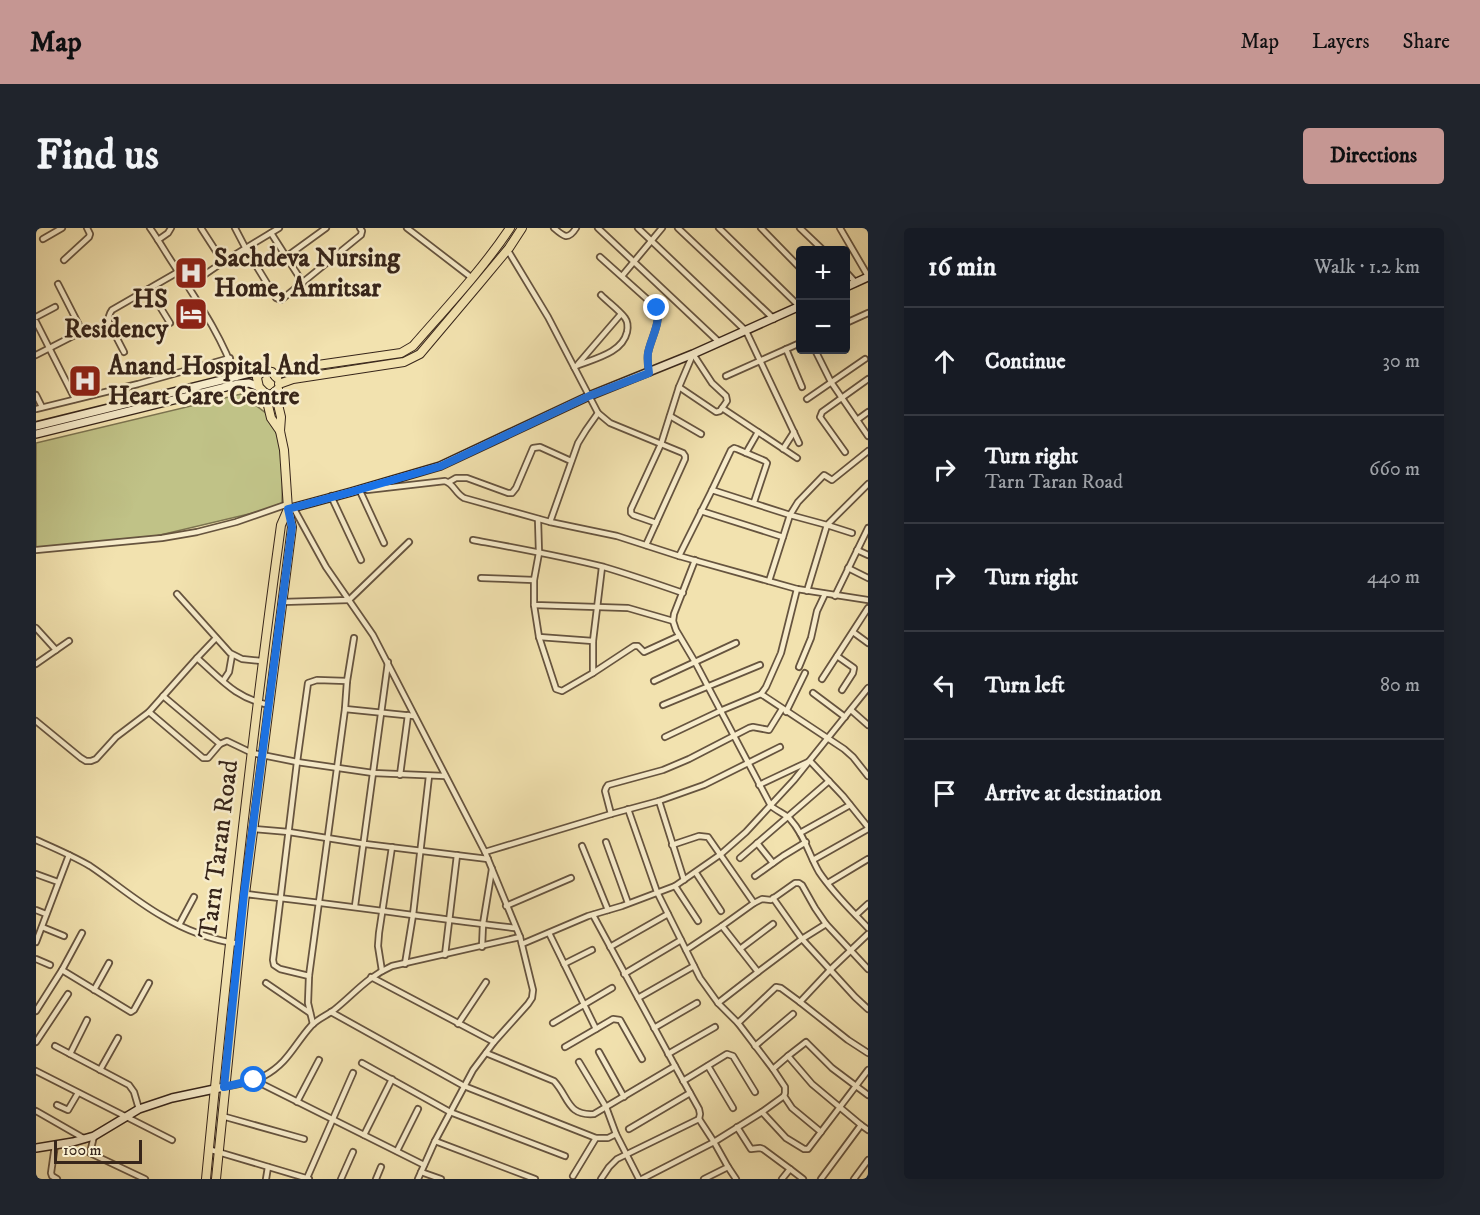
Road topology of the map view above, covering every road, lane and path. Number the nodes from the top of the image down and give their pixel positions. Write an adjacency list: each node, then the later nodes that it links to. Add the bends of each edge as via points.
1 (62, 228): 24 (street)
2 (87, 228): 32 (street, via 90,235)
3 (150, 228): 25 (street)
4 (171, 228): 25 (street)
5 (201, 228): 33 (street)
6 (235, 228): 28 (street)
7 (279, 228): 23 (street)
8 (326, 228): 30 (street)
9 (360, 228): 41 (street, via 361,235)
10 (407, 228): 40 (street)
11 (510, 228): 40 (main road)
12 (522, 228): 29 (main road)
13 (554, 228): 14 (street, via 569,236)
14 (576, 228)
15 (598, 228): 34 (street)
16 (638, 228): 26 (street)
17 (662, 228): 26 (street)
18 (678, 228): 53 (street)
19 (719, 228): 48 (street)
20 (761, 228): 35 (street)
21 (800, 228): 27 (street)
22 (842, 229): 39 (street)
23 (271, 233): 28 (street); 30 (street)
24 (43, 239)
25 (158, 240): 36 (street)
26 (651, 241): 34 (street); 57 (street)
27 (819, 246)
28 (246, 249): 33 (street); 41 (street, via 279,300)
29 (507, 249): 69 (street); 80 (main road, via 420,354 404,362 293,379)
30 (286, 257): 41 (street)
31 (600, 257): 37 (street)
32 (64, 260)
33 (223, 262): 45 (street)
34 (634, 262): 37 (street); 58 (street)
35 (796, 263)
36 (178, 272): 45 (street); 46 (street)
37 (622, 276): 70 (street, via 659,314 648,355)
38 (850, 276): 42 (street)
39 (868, 277): 42 (main road)
40 (471, 278): 72 (main road, via 413,346 401,353 290,369)
41 (303, 283)
42 (856, 283): 44 (main road)
43 (58, 284): 60 (street, via 80,330)
44 (850, 285)
45 (188, 286): 66 (street)
46 (149, 289): 56 (street); 62 (street, via 112,310 108,318)
47 (601, 295): 52 (street)
48 (796, 304)
49 (55, 307): 54 (street)
50 (796, 310): 53 (main road)
51 (868, 313): 55 (street)
52 (621, 314): 69 (street); 69 (street, via 628,323 619,347)
53 (774, 318): 57 (main road)
54 (36, 319): 60 (street)
55 (850, 321)
56 (170, 322)
57 (746, 331): 58 (main road); 68 (street)
58 (719, 342): 63 (main road)
59 (796, 345): 61 (street)
60 (50, 349): 65 (street); 85 (street)
61 (786, 349): 68 (street); 79 (street)
62 (124, 352)
63 (693, 354): 70 (main road); 78 (street); 88 (street, via 726,396)
64 (817, 354): 76 (street)
65 (36, 356)
66 (230, 358): 74 (street); 85 (street)
67 (865, 359): 76 (street)
68 (761, 361): 73 (street); 96 (street)
69 (576, 366): 83 (street)
70 (649, 373): 83 (main road)
71 (259, 374): 72 (main road, via 265,371); 74 (main road); 77 (main road)
72 (275, 375): 80 (main road)
73 (726, 376)
74 (236, 378): 93 (main road)
75 (868, 379): 84 (street)
76 (831, 382): 84 (street); 86 (street)
77 (258, 387): 81 (main road); 97 (main road, via 238,384)
78 (679, 387): 88 (street, via 716,412); 91 (street)
79 (802, 387)
80 (277, 388): 81 (main road, via 271,395); 94 (main road)
81 (265, 393): 94 (main road, via 271,418)
82 (36, 395): 87 (street)
83 (589, 396): 90 (street); 112 (main road, via 441,466)
84 (843, 398): 92 (street); 104 (street, via 820,417)
85 (75, 399): 87 (street)
86 (807, 399)
87 (39, 408)
88 (722, 408): 95 (street)
89 (868, 411): 92 (street)
90 (598, 413): 101 (street, via 610,423); 107 (street)
91 (670, 416): 98 (street); 101 (street)
92 (857, 420): 99 (street)
93 (36, 426)
94 (280, 431): 115 (main road)
95 (758, 432): 102 (street); 105 (street)
96 (794, 432): 100 (street); 102 (street)
97 (36, 434)
98 (701, 434)
99 (868, 435)
100 (799, 443)
101 (661, 444): 120 (street, via 686,456); 120 (street, via 631,509 633,515)
102 (783, 449): 106 (street)
103 (868, 451): 117 (street, via 832,480 822,476)
104 (845, 452)
105 (746, 453): 110 (street, via 731,450); 114 (street, via 767,464)
106 (797, 458)
107 (571, 461): 108 (street, via 540,447 533,448 512,493 467,478); 119 (street)
108 (448, 482): 111 (street); 118 (street, via 464,498)
109 (868, 484): 121 (street)
110 (712, 490): 114 (street); 116 (street)
111 (360, 491): 112 (street); 126 (street)
112 (351, 492): 113 (main road)
113 (331, 496): 115 (main road); 134 (street)
114 (754, 502): 117 (street)
115 (290, 506): 129 (street, via 162,538); 148 (street); 150 (main road, Tarn Taran Road, via 292,527); 169 (main road, Tarn Taran Road, via 281,525)
116 (702, 511): 124 (street); 133 (street)
117 (790, 515): 121 (street); 124 (street)
118 (538, 519): 119 (street); 131 (street)
119 (550, 522): 128 (street)
120 (656, 524): 128 (street)
121 (828, 525): 123 (street); 143 (street)
122 (868, 528): 130 (street)
123 (852, 533)
124 (783, 537): 141 (street)
125 (473, 540): 131 (street)
126 (384, 543)
127 (409, 543): 148 (street)
128 (646, 545): 133 (street)
129 (36, 550)
130 (857, 550): 132 (street); 137 (street)
131 (539, 553): 136 (street); 140 (street)
132 (868, 555)
133 (680, 556): 135 (street)
134 (361, 560)
135 (695, 560): 141 (street); 144 (street)
136 (602, 567): 144 (street); 152 (street)
137 (848, 568): 139 (street); 147 (street)
138 (481, 578): 140 (street)
139 (868, 578)
140 (534, 580): 151 (street)
141 (770, 581): 142 (street)
142 (797, 589): 143 (street); 185 (street, via 781,653)
143 (807, 591): 146 (street)
144 (683, 593): 154 (street)
145 (177, 594): 159 (street)
146 (825, 594): 147 (street); 174 (street)
147 (835, 596): 149 (street)
148 (349, 600): 150 (street); 170 (street)
149 (868, 600)
150 (282, 602): 188 (main road, Tarn Taran Road)
151 (534, 605): 152 (street); 158 (street)
152 (596, 606): 154 (street, via 628,608); 162 (street)
153 (868, 608): 156 (street)
154 (673, 621): 157 (street)
155 (36, 628): 165 (street)
156 (852, 632): 164 (street); 167 (street)
157 (680, 636): 171 (street); 175 (street, via 644,652 634,646)
158 (538, 637): 162 (street); 175 (street, via 558,691)
159 (216, 638): 166 (street); 168 (street)
160 (354, 638): 179 (street)
161 (69, 641): 165 (street)
162 (592, 641): 175 (street)
163 (736, 643): 171 (street)
164 (868, 643)
165 (56, 650): 172 (street)
166 (232, 655): 169 (street); 178 (street)
167 (837, 656): 177 (street); 183 (street, via 854,668)
168 (197, 658): 178 (street); 186 (street)
169 (262, 662): 187 (main road, Tarn Taran Road)
170 (388, 662): 195 (street); 197 (street)
171 (695, 662): 180 (street); 181 (street)
172 (36, 664)
173 (760, 665): 181 (street)
174 (799, 667)
175 (593, 673)
176 (805, 673): 191 (street)
177 (822, 679)
178 (223, 681): 187 (street, via 239,695)
179 (347, 681): 190 (street); 209 (street, via 308,683)
180 (654, 681)
181 (708, 687): 189 (street); 193 (street)
182 (868, 688): 192 (street)
183 (842, 690)
184 (813, 693): 198 (street)
185 (761, 694): 191 (street); 193 (street)
186 (163, 696): 194 (street); 204 (street)
187 (257, 703): 188 (street); 206 (main road, Tarn Taran Road)
188 (269, 705): 207 (main road, Tarn Taran Road)
189 (663, 705)
190 (345, 709): 195 (street); 211 (street)
191 (784, 710): 201 (street, via 769,730 753,727); 203 (street)
192 (850, 710): 198 (street); 200 (street)
193 (720, 711): 201 (street); 202 (street)
194 (149, 712): 199 (street, via 91,761 81,758); 204 (street, via 203,758 208,758)
195 (382, 712): 196 (street); 212 (street)
196 (408, 715): 197 (street); 213 (street)
197 (414, 716): 215 (street)
198 (845, 717): 203 (street)
199 (36, 721)
200 (868, 725)
201 (733, 735): 210 (street); 223 (street, via 663,770 608,785 605,791)
202 (665, 737)
203 (828, 739): 208 (street); 216 (street, via 853,757)
204 (220, 744): 206 (street, via 227,741)
205 (780, 747): 210 (street)
206 (252, 753): 207 (street); 295 (main road, Tarn Taran Road)
207 (262, 755): 209 (street); 226 (main road, Tarn Taran Road)
208 (810, 761): 217 (street); 218 (street); 221 (street)
209 (297, 762): 211 (street); 227 (street)
210 (748, 763): 218 (street); 219 (street)
211 (336, 768): 212 (street); 229 (street)
212 (373, 773): 213 (street); 234 (street)
213 (400, 775): 214 (street)
214 (429, 776): 215 (street); 238 (street)
215 (446, 776): 239 (street)
216 (868, 776)
217 (829, 781): 220 (street); 224 (street)
218 (759, 785): 221 (street)
219 (659, 801): 222 (street); 235 (street)
220 (850, 805): 225 (street); 228 (street)
221 (771, 806): 224 (street); 240 (street)
222 (628, 809): 223 (street); 257 (street)
223 (611, 814): 239 (street)
224 (788, 817): 228 (street); 233 (street)
225 (868, 828): 246 (street)
226 (253, 829): 227 (street); 258 (main road, Tarn Taran Road)
227 (289, 832): 229 (street); 260 (street)
228 (800, 833): 232 (street)
229 (328, 838): 234 (street); 262 (street)
230 (36, 840): 241 (street)
231 (606, 842): 263 (street)
232 (806, 842): 246 (street); 247 (street)
233 (757, 843): 243 (street); 247 (street)
234 (364, 844): 237 (street); 266 (street)
235 (672, 844): 240 (street, via 704,836); 253 (street)
236 (582, 846): 270 (street)
237 (392, 847): 238 (street); 269 (street)
238 (420, 850): 242 (street); 274 (street)
239 (485, 852): 244 (street)
240 (721, 854): 249 (street); 264 (street)
241 (69, 855): 254 (street); 282 (street)
242 (457, 855): 244 (street); 277 (street)
243 (740, 858)
244 (488, 859): 248 (street)
245 (868, 859): 255 (street)
246 (813, 860): 255 (street)
247 (772, 863): 251 (street)
248 (492, 869): 267 (street); 279 (street)
249 (696, 873): 253 (street); 271 (street)
250 (36, 874): 254 (street)
251 (755, 876)
252 (571, 878): 267 (street)
253 (684, 880): 256 (street)
254 (58, 882): 272 (street)
255 (828, 883): 276 (street)
256 (675, 885): 257 (street); 278 (street)
257 (657, 892): 263 (street); 273 (street)
258 (244, 894): 260 (street); 296 (main road, Tarn Taran Road)
259 (194, 897): 282 (street)
260 (280, 898): 262 (street); 317 (street, via 274,965)
261 (774, 898): 264 (street); 281 (street, via 799,883); 292 (street)
262 (318, 902): 266 (street); 317 (street)
263 (628, 903): 270 (street)
264 (754, 903): 283 (street)
265 (868, 904): 276 (street)
266 (356, 906): 269 (street)
267 (506, 906): 285 (street)
268 (36, 910): 272 (street)
269 (382, 910): 274 (street); 314 (street, via 378,946)
270 (608, 910): 275 (street)
271 (721, 911)
272 (46, 914): 284 (street)
273 (668, 914): 293 (street); 299 (street)
274 (413, 915): 277 (street); 307 (street)
275 (593, 915): 288 (street); 299 (street)
276 (856, 915): 286 (street)
277 (450, 920): 279 (street); 304 (street)
278 (698, 921)
279 (483, 924): 285 (street); 298 (street)
280 (773, 924): 300 (street)
281 (826, 924): 292 (street); 303 (street)
282 (179, 925): 295 (street)
283 (722, 926): 300 (street); 302 (street)
284 (42, 927): 290 (street); 294 (street)
285 (515, 928): 291 (street)
286 (868, 928)
287 (82, 933): 312 (street)
288 (549, 933): 297 (street); 308 (street)
289 (868, 934): 303 (street)
290 (64, 936)
291 (520, 937): 297 (street); 298 (street)
292 (802, 939): 313 (street); 315 (street)
293 (681, 940): 302 (street); 316 (street)
294 (36, 942)
295 (230, 942): 296 (street); 372 (main road, Tarn Taran Road)
296 (240, 944): 371 (main road, Tarn Taran Road)
297 (522, 944): 345 (street, via 532,998)
298 (482, 947): 304 (street)
299 (610, 947): 316 (street)
300 (740, 949): 315 (street)
301 (592, 950): 308 (street)
302 (686, 950): 310 (street)
303 (850, 950): 311 (street); 313 (street)
304 (445, 955): 307 (street)
305 (36, 959): 309 (street)
306 (109, 963): 323 (street)
307 (405, 964): 314 (street)
308 (564, 964): 329 (street)
309 (50, 965)
310 (694, 966): 325 (street); 328 (street)
311 (868, 969)
312 (62, 970): 323 (street); 331 (street)
313 (830, 970): 326 (street); 330 (street)
314 (382, 971): 318 (street)
315 (758, 972): 328 (street)
316 (624, 974): 325 (street)
317 (309, 976): 333 (street)
318 (371, 978): 332 (street); 339 (street)
319 (486, 982): 339 (street)
320 (149, 983): 323 (street, via 131,1012)
321 (266, 983): 333 (street)
322 (612, 988): 329 (street)
323 (94, 990)
324 (68, 994): 344 (street)
325 (638, 998): 341 (street)
326 (800, 1002): 337 (street, via 776,987); 351 (street)
327 (697, 1003): 341 (street)
328 (718, 1003): 337 (street)
329 (584, 1004): 336 (street); 342 (street)
330 (868, 1010)
331 (36, 1011)
332 (331, 1012): 338 (street); 369 (street)
333 (310, 1013): 338 (street)
334 (793, 1014): 347 (street)
335 (87, 1020): 352 (street)
336 (553, 1023)
337 (738, 1023): 347 (street)
338 (313, 1024): 367 (street, via 286,1060)
339 (458, 1024): 345 (street)
340 (715, 1027): 353 (street)
341 (654, 1028): 353 (street)
342 (596, 1029): 348 (street); 355 (street, via 613,1019 620,1020)
343 (118, 1038): 362 (street)
344 (36, 1042)
345 (494, 1042): 350 (street)
346 (55, 1046): 352 (street)
347 (755, 1046): 361 (street)
348 (565, 1047)
349 (599, 1052): 378 (street)
350 (486, 1053): 369 (street); 381 (street, via 554,1081 571,1108 581,1114 594,1114)
351 (868, 1053)
352 (70, 1054): 362 (street)
353 (668, 1054): 359 (street)
354 (788, 1056): 361 (street); 370 (street, via 806,1042); 382 (street, via 812,1084)
355 (642, 1059)
356 (319, 1060): 379 (street)
357 (579, 1062): 381 (street)
358 (362, 1063): 366 (street)
359 (675, 1066): 368 (street); 378 (street)
360 (708, 1066): 368 (street); 373 (street, via 731,1054); 384 (street)
361 (773, 1069): 377 (street, via 785,1087)
362 (100, 1070): 383 (street, via 132,1089)
363 (868, 1070): 370 (street)
364 (36, 1071): 374 (street)
365 (353, 1073): 392 (street)
366 (392, 1079): 387 (street); 400 (street)
367 (254, 1080): 371 (street); 379 (street)
368 (683, 1081): 375 (street)
369 (464, 1086): 387 (street); 402 (street)
370 (855, 1086): 376 (street); 382 (street)
371 (224, 1087): 372 (main road); 389 (main road, Tarn Taran Road)
372 (215, 1088): 383 (main road); 409 (main road, Tarn Taran Road)
373 (755, 1092)
374 (78, 1093): 380 (street, via 68,1110); 390 (street)
375 (690, 1093): 391 (street, via 699,1109); 395 (street)
376 (868, 1095)
377 (784, 1096): 388 (street); 397 (street, via 792,1108)
378 (624, 1097): 381 (street)
379 (297, 1102): 392 (street)
380 (57, 1105)
381 (606, 1107): 398 (street)
382 (840, 1107): 393 (street); 397 (street)
383 (139, 1108): 390 (main road)
384 (733, 1108)
385 (418, 1109): 411 (street)
386 (36, 1111): 403 (street)
387 (450, 1112): 405 (street); 414 (street)
388 (762, 1112): 394 (street); 397 (street, via 801,1149 808,1149)
389 (222, 1116): 401 (street); 410 (main road, Tarn Taran Road)
390 (125, 1117): 399 (main road); 404 (street)
391 (699, 1119): 406 (street); 413 (street)
392 (332, 1120): 400 (street); 430 (street)
393 (861, 1125): 396 (street); 441 (street)
394 (736, 1127): 406 (street); 420 (street, via 749,1147 763,1149)
395 (629, 1129)
396 (868, 1130)
397 (821, 1132)
398 (616, 1134): 402 (street); 413 (street)
399 (94, 1136): 403 (main road); 426 (street, via 90,1154)
400 (364, 1136): 411 (street)
401 (304, 1138)
402 (596, 1138): 422 (street)
403 (85, 1139): 407 (main road)
404 (172, 1140)
405 (435, 1141): 416 (street); 435 (street)
406 (714, 1142): 419 (street); 437 (street)
407 (55, 1145): 408 (main road); 425 (street, via 51,1173)
408 (36, 1148)
409 (208, 1149): 410 (street); 427 (main road, Tarn Taran Road)
410 (219, 1151): 417 (street); 428 (main road, Tarn Taran Road)
411 (397, 1151): 416 (street)
412 (353, 1152): 431 (street)
413 (626, 1154): 436 (street, via 612,1163); 437 (street)
414 (565, 1156)
415 (868, 1160): 442 (street)
416 (424, 1165): 421 (street)
417 (268, 1167): 423 (street); 429 (street)
418 (381, 1167): 432 (street)
419 (728, 1167): 424 (street); 438 (street)
420 (790, 1169): 439 (street); 440 (street)
421 (421, 1172): 433 (street); 434 (street)
422 (573, 1176)
423 (299, 1178): 430 (street)
424 (707, 1178)
425 (57, 1179)
426 (145, 1179)
427 (206, 1179)
428 (216, 1179)
429 (266, 1179)
430 (308, 1179)
431 (341, 1179)
432 (376, 1179)
433 (418, 1179)
434 (441, 1179)
435 (535, 1179)
436 (601, 1179)
437 (640, 1179)
438 (736, 1179)
439 (782, 1179)
440 (803, 1179)
441 (820, 1179)
442 (854, 1179)

